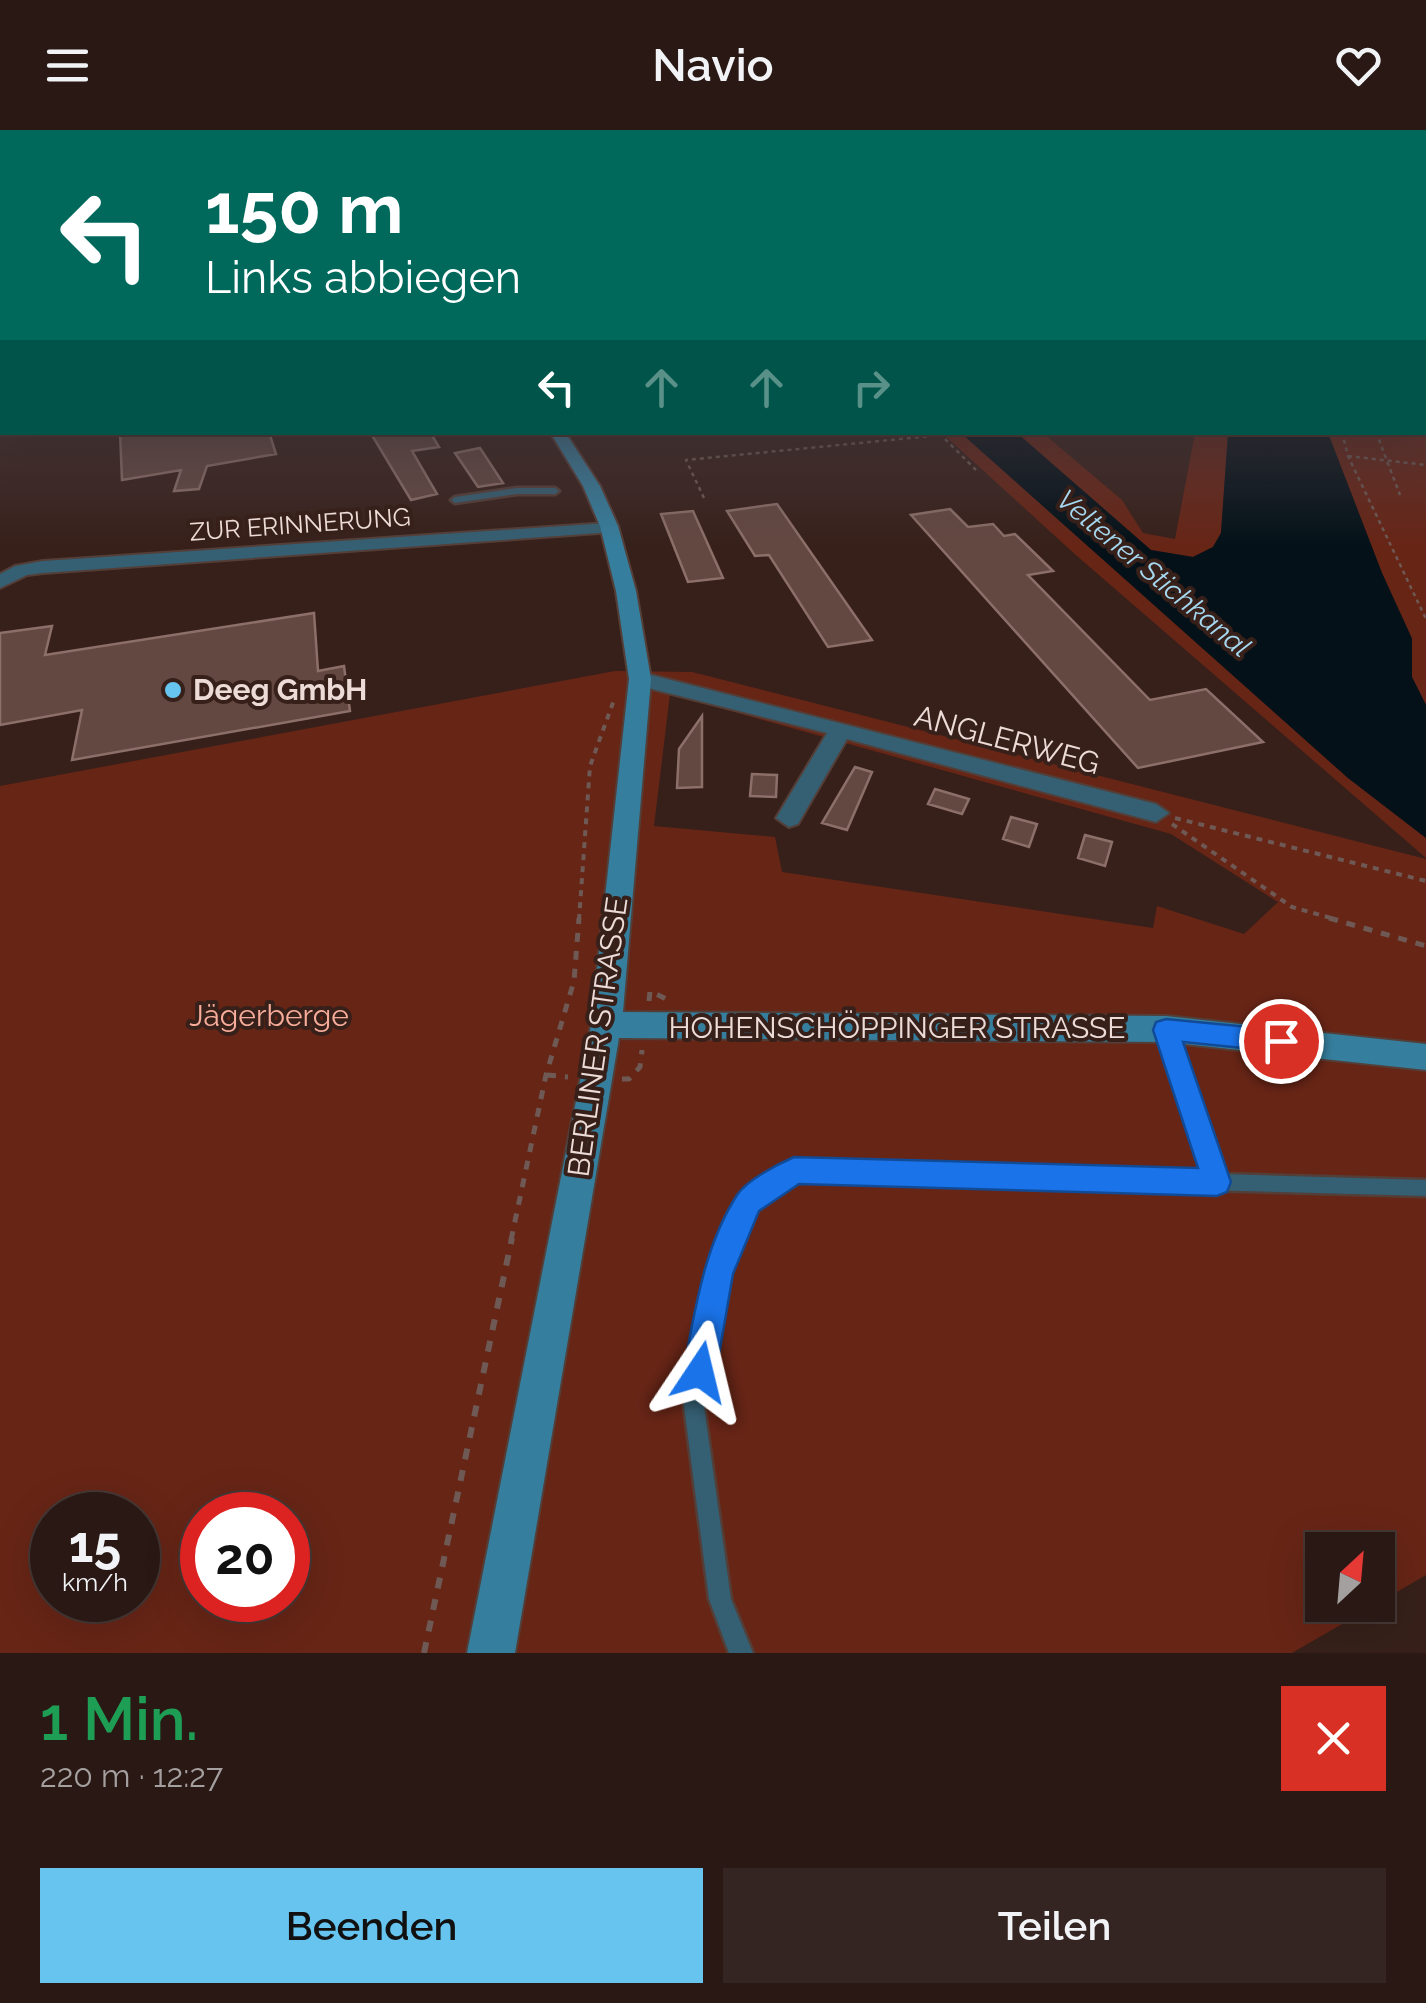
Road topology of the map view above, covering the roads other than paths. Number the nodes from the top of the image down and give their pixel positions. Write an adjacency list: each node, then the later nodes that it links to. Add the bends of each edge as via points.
1 (559, 435): 4 (main road, BERLINER STRASSE, via 589,479)
2 (555, 491): 3 (lane)
3 (455, 500)
4 (607, 528): 5 (street, ZUR ERINNERUNG, via 43,567); 6 (main road, BERLINER STRASSE)
5 (0, 582)
6 (640, 679): 7 (street, ANGLERWEG); 10 (main road, BERLINER STRASSE)
7 (841, 729): 8 (street, ANGLERWEG); 9 (street)
8 (1156, 813)
9 (789, 818)
10 (606, 1025): 11 (main road, HOHENSCHÖPPINGER STRASSE); 15 (main road, BERLINER STRASSE)
11 (1166, 1030): 12 (main road, HOHENSCHÖPPINGER STRASSE); 13 (lane)
12 (1426, 1057)
13 (1217, 1182): 14 (lane); 16 (lane, via 794,1170 749,1202 717,1273 694,1406 720,1599)
14 (1426, 1188)
15 (491, 1653)
16 (741, 1653)

